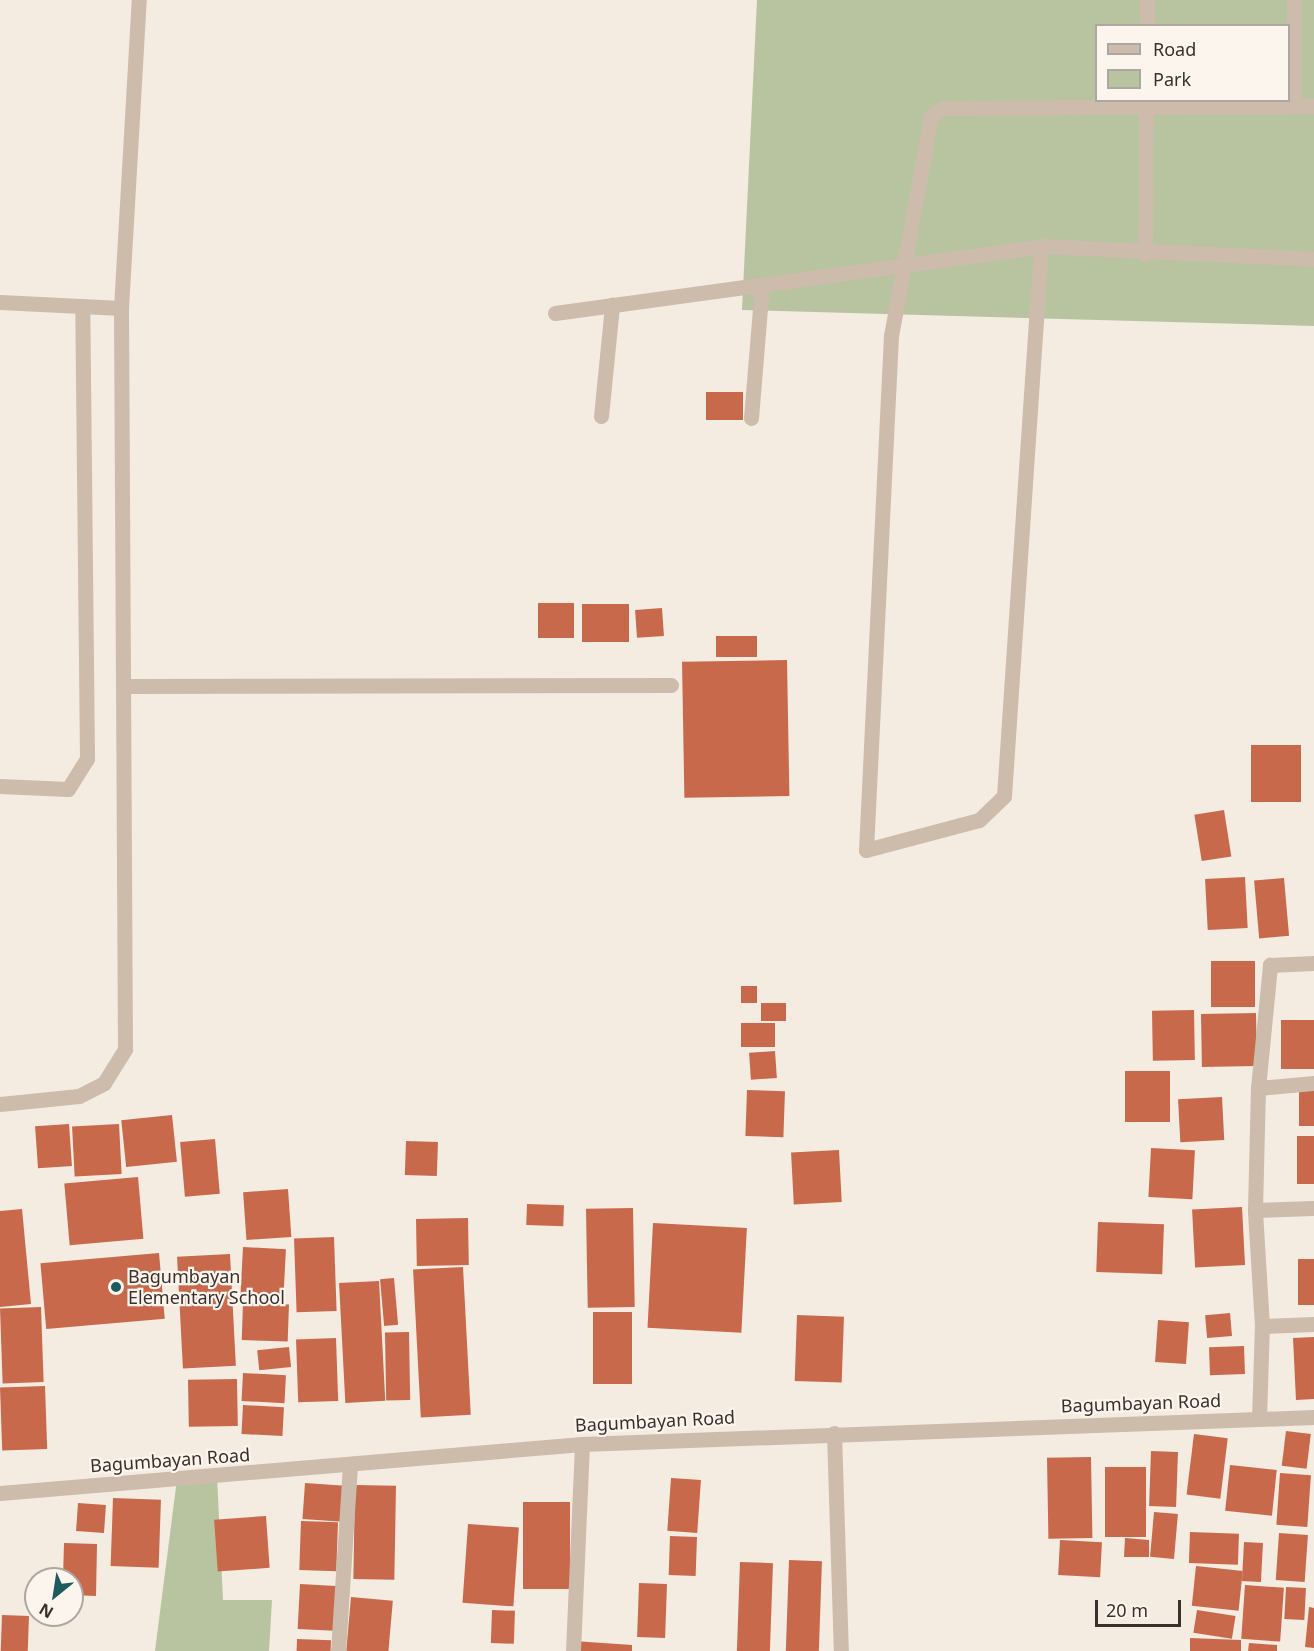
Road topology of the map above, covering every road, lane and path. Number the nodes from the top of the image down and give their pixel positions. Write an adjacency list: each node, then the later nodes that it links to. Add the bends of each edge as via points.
1 (139, 0): 16 (street)
2 (1147, 0): 4 (street)
3 (1293, 0): 6 (street)
4 (1147, 24)
5 (1146, 104): 6 (street); 9 (street); 11 (street, via 937,112 925,128)
6 (1294, 106): 7 (street)
7 (1314, 106)
8 (1041, 246): 9 (street); 11 (street); 11 (street, via 1004,796 979,820 866,850 891,336)
9 (1145, 254): 10 (street)
10 (1314, 259)
11 (904, 262): 12 (street)
12 (762, 284): 14 (street); 19 (street)
13 (0, 302): 15 (street)
14 (612, 305): 17 (street); 18 (street)
15 (82, 306): 16 (street); 22 (street, via 87,758 68,789)
16 (121, 309): 21 (street)
17 (555, 313)
18 (601, 416)
19 (751, 418)
20 (671, 685): 21 (street)
21 (125, 686): 26 (street, via 125,1049 104,1083 79,1096)
22 (0, 786)
23 (1314, 963): 25 (street, via 1270,965)
24 (1314, 1083): 25 (street)
25 (1258, 1088): 28 (street)
26 (0, 1104)
27 (1314, 1208): 28 (street)
28 (1255, 1210): 30 (street)
29 (1314, 1324): 30 (street)
30 (1262, 1326): 32 (street)
31 (1314, 1417): 32 (street, Bagumbayan Road)
32 (1259, 1419): 33 (street, Bagumbayan Road)
33 (834, 1432): 34 (street, Bagumbayan Road); 39 (street)
34 (582, 1444): 35 (street, Bagumbayan Road); 38 (street)
35 (350, 1465): 36 (street, Bagumbayan Road); 37 (street)
36 (0, 1492)
37 (338, 1651)
38 (573, 1651)
39 (841, 1651)

